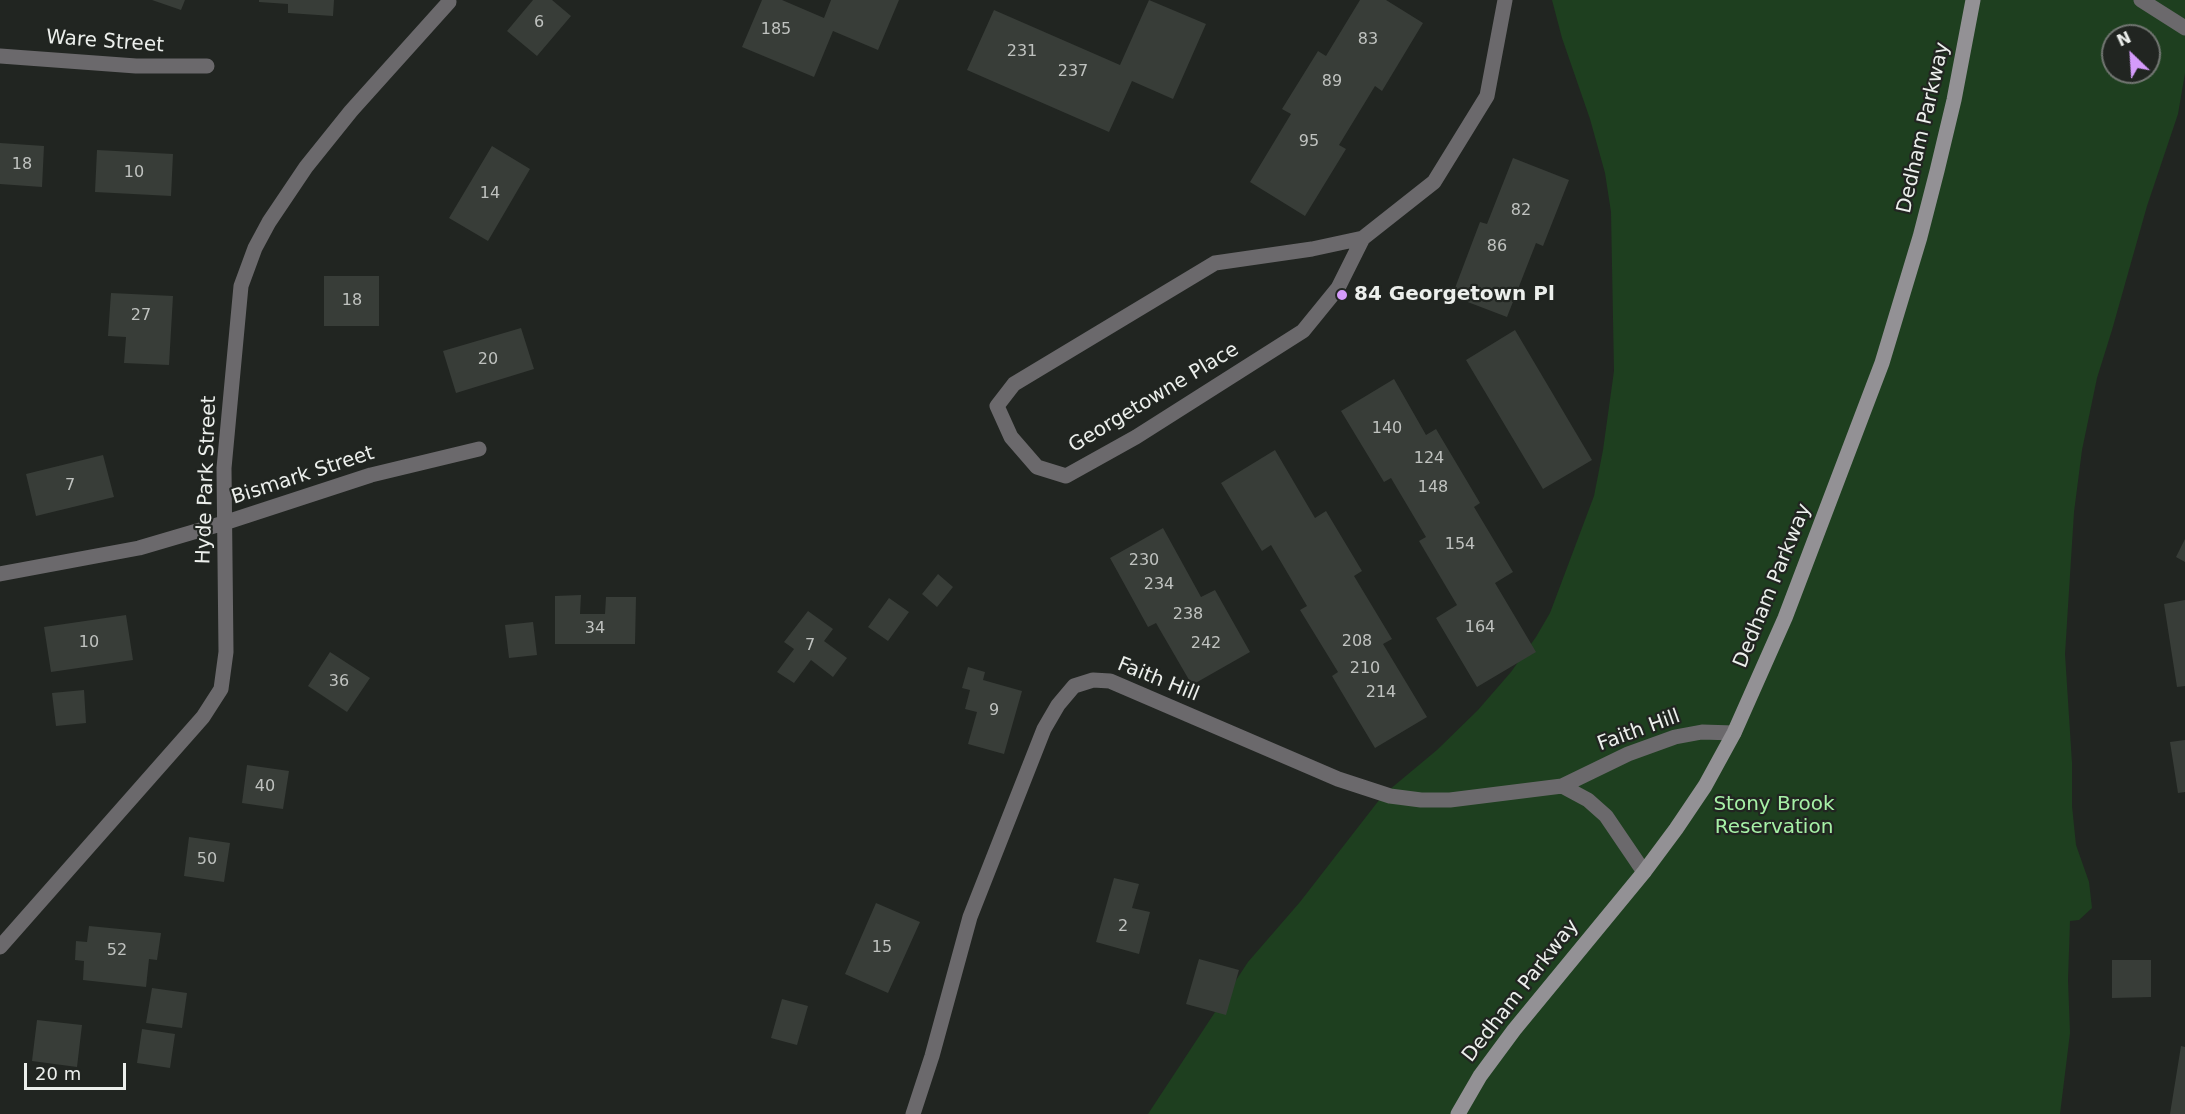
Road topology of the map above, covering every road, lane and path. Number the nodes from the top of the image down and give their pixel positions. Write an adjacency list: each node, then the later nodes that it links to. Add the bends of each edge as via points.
1 (1505, 0): 8 (street, Georgetowne Place, via 1486,96 1434,182)
2 (1973, 0): 12 (main road, Dedham Parkway, via 1937,171 1882,363 1785,618)
3 (2141, 0): 5 (street)
4 (449, 2): 10 (street, Hyde Park Street, via 306,167 255,248 238,305 226,442)
5 (2185, 28)
6 (0, 56): 7 (street, Ware Street, via 136,66)
7 (207, 66)
8 (1363, 238): 8 (street, Georgetowne Place, via 1215,263 1014,384 997,406 1011,437 1037,467 1065,476 1136,437 1303,331 1338,288)
9 (479, 449): 10 (street, Bismark Street, via 371,475)
10 (224, 523): 11 (street, Bismark Street, via 111,554); 15 (street, Hyde Park Street, via 226,652 221,689 203,717)
11 (0, 574)
12 (1734, 733): 13 (street, Faith Hill, via 1702,732 1676,737 1628,754); 14 (main road, Dedham Parkway, via 1705,786)
13 (1562, 786): 14 (street, via 1588,800 1606,816); 16 (street, Faith Hill, via 1450,800 1390,796 1338,779 1110,681 1093,680 1074,686 1044,729 970,917)
14 (1644, 872): 17 (main road, Dedham Parkway, via 1514,1030)
15 (0, 948)
16 (913, 1114)
17 (1458, 1114)

